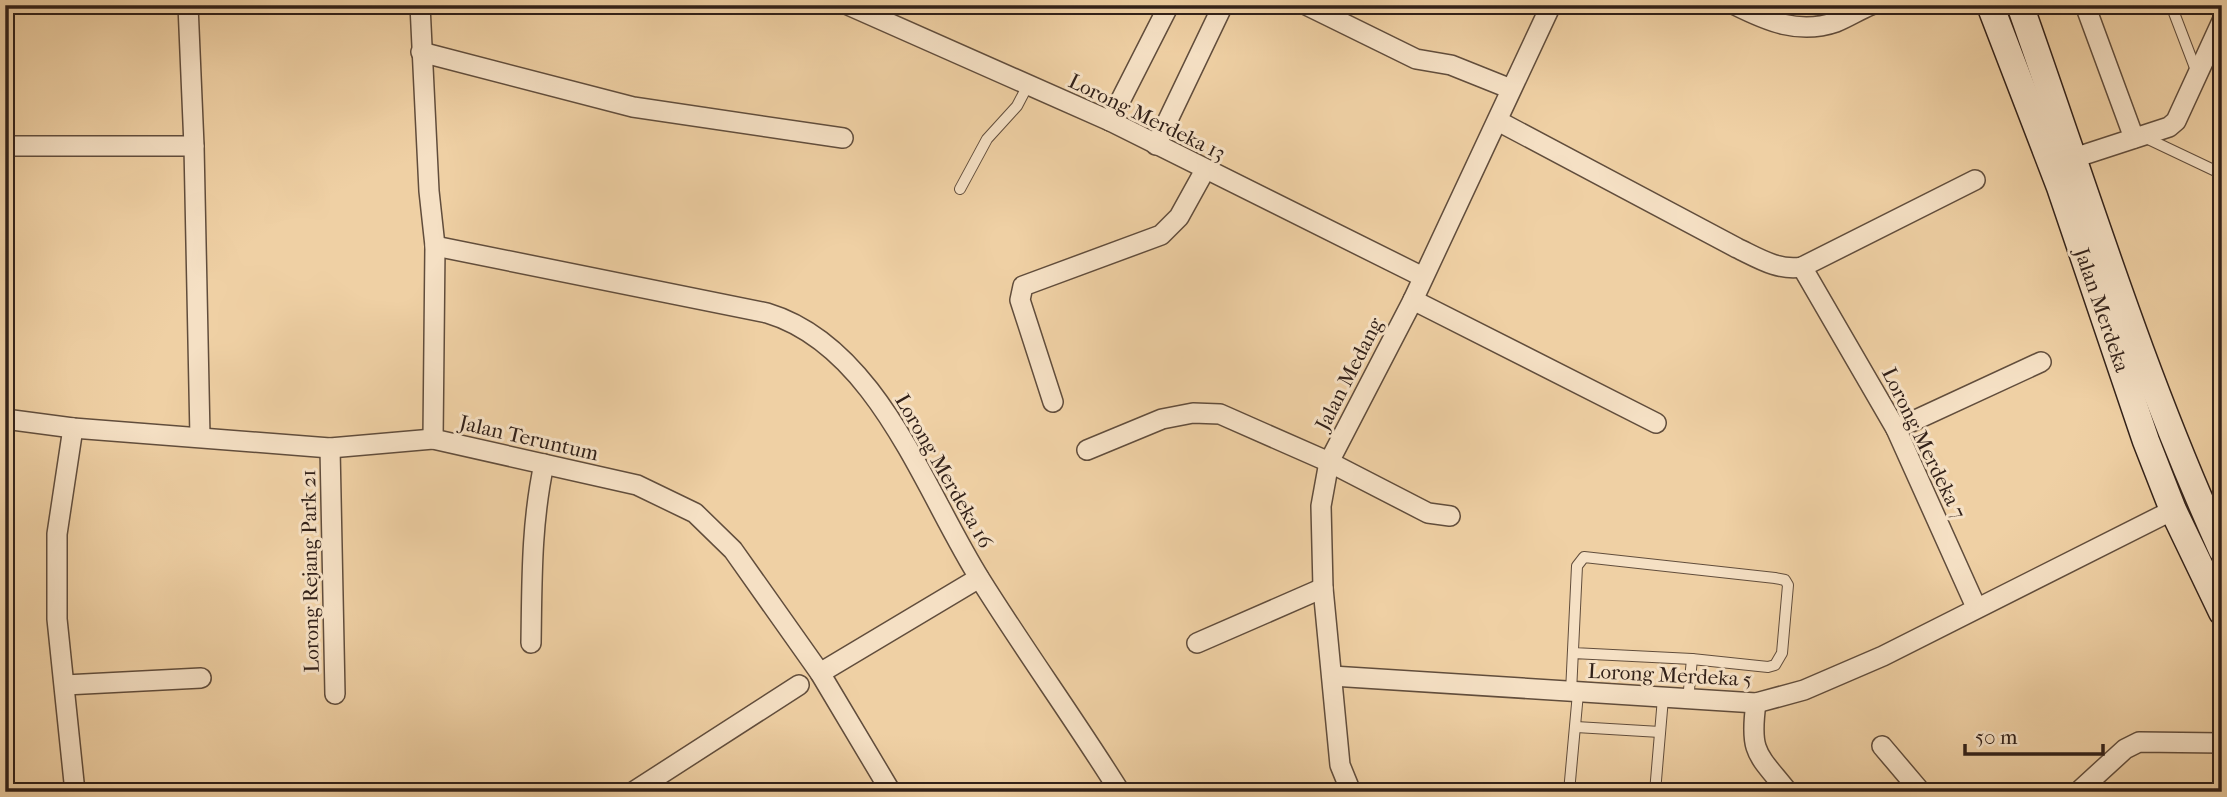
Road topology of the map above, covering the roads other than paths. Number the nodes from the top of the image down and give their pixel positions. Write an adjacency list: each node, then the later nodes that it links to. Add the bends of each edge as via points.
1 (188, 5): 25 (street)
2 (420, 5): 15 (street)
3 (848, 5): 17 (street, Lorong Merdeka 13)
4 (1169, 5): 19 (street)
5 (1223, 5): 23 (street)
6 (1306, 5): 18 (street, via 1416,59 1451,65)
7 (1551, 5): 18 (street, Jalan Medang)
8 (1735, 5): 13 (street, via 1786,27 1835,22)
9 (1990, 5): 47 (main road, Jalan Merdeka, via 2060,187)
10 (2020, 5): 26 (main road, Jalan Merdeka)
11 (2085, 5): 21 (street)
12 (2171, 5): 16 (lane)
13 (1868, 6)
14 (2222, 21): 16 (street)
15 (421, 52): 22 (street, via 633,107); 31 (street)
16 (2197, 76): 21 (street, via 2176,121)
17 (1028, 85): 19 (street, Lorong Merdeka 13); 30 (lane, via 1017,106 987,139)
18 (1511, 89): 20 (street, Jalan Medang)
19 (1110, 121): 23 (street, Lorong Merdeka 13)
20 (1498, 121): 32 (street, via 1737,248 1775,266); 33 (street, Jalan Medang)
21 (2138, 137): 26 (street); 28 (lane)
22 (843, 138)
23 (1156, 145): 27 (street, Lorong Merdeka 13)
24 (5, 146): 25 (street)
25 (194, 146): 41 (street)
26 (2074, 158): 49 (main road, Jalan Merdeka, via 2123,308)
27 (1205, 170): 33 (street, Lorong Merdeka 13); 36 (street, via 1179,217 1161,235 1023,286 1020,300)
28 (2222, 174)
29 (1975, 180): 32 (street)
30 (960, 189)
31 (435, 246): 42 (street); 50 (street, Lorong Merdeka 16, via 767,313 802,328 832,349 885,410)
32 (1802, 267): 40 (street, Lorong Merdeka 7)
33 (1423, 277): 34 (street, Jalan Medang)
34 (1413, 300): 38 (street); 45 (street, Jalan Medang)
35 (2041, 362): 40 (street)
36 (1052, 402)
37 (5, 419): 39 (street, Jalan Teruntum)
38 (1656, 423)
39 (74, 428): 41 (street, Jalan Teruntum); 61 (street, via 57,534 57,618)
40 (1896, 429): 52 (street, Lorong Merdeka 7)
41 (200, 438): 43 (street, Jalan Teruntum)
42 (433, 439): 43 (street, Jalan Teruntum); 46 (street, Jalan Teruntum)
43 (330, 448): 64 (street, Lorong Rejang Park 21)
44 (1087, 450): 45 (street, via 1162,419 1220,414)
45 (1329, 462): 48 (street, via 1428,513); 51 (street, Jalan Medang, via 1321,506)
46 (544, 464): 54 (street, via 532,550); 58 (street, Jalan Teruntum, via 637,485 695,513 733,550)
47 (2173, 510): 52 (street, Lorong Merdeka 5); 53 (main road, Jalan Merdeka)
48 (1450, 516)
49 (2222, 550)
50 (979, 578): 58 (street); 75 (street, Lorong Merdeka 16)
51 (1323, 588): 55 (street); 59 (street, Jalan Medang)
52 (1976, 607): 67 (street, Lorong Merdeka 5, via 1883,656 1804,690)
53 (2222, 612)
54 (531, 643)
55 (1197, 643)
56 (1573, 653): 57 (lane); 57 (lane, via 1577,566 1584,556 1784,580 1789,592 1777,663 1768,667); 63 (lane)
57 (1692, 659): 66 (lane)
58 (820, 673): 74 (street, Jalan Teruntum)
59 (1332, 677): 63 (street, Lorong Merdeka 5); 76 (street, Jalan Medang, via 1340,765)
60 (201, 678): 61 (street)
61 (65, 685): 72 (street)
62 (799, 685): 73 (street)
63 (1575, 693): 65 (street, Lorong Merdeka 5); 68 (lane)
64 (335, 694)
65 (1663, 698): 66 (street, Lorong Merdeka 5); 69 (lane)
66 (1688, 700): 67 (street, Lorong Merdeka 5)
67 (1756, 703): 79 (street, via 1752,736 1756,752)
68 (1576, 727): 69 (lane); 77 (lane)
69 (1660, 732): 78 (lane)
70 (2222, 743): 81 (street, via 2139,741)
71 (1882, 746): 80 (street)
72 (75, 792)
73 (633, 792)
74 (891, 792)
75 (1120, 792)
76 (1350, 792)
77 (1569, 792)
78 (1655, 792)
79 (1788, 792)
80 (1921, 792)
81 (2078, 792)

